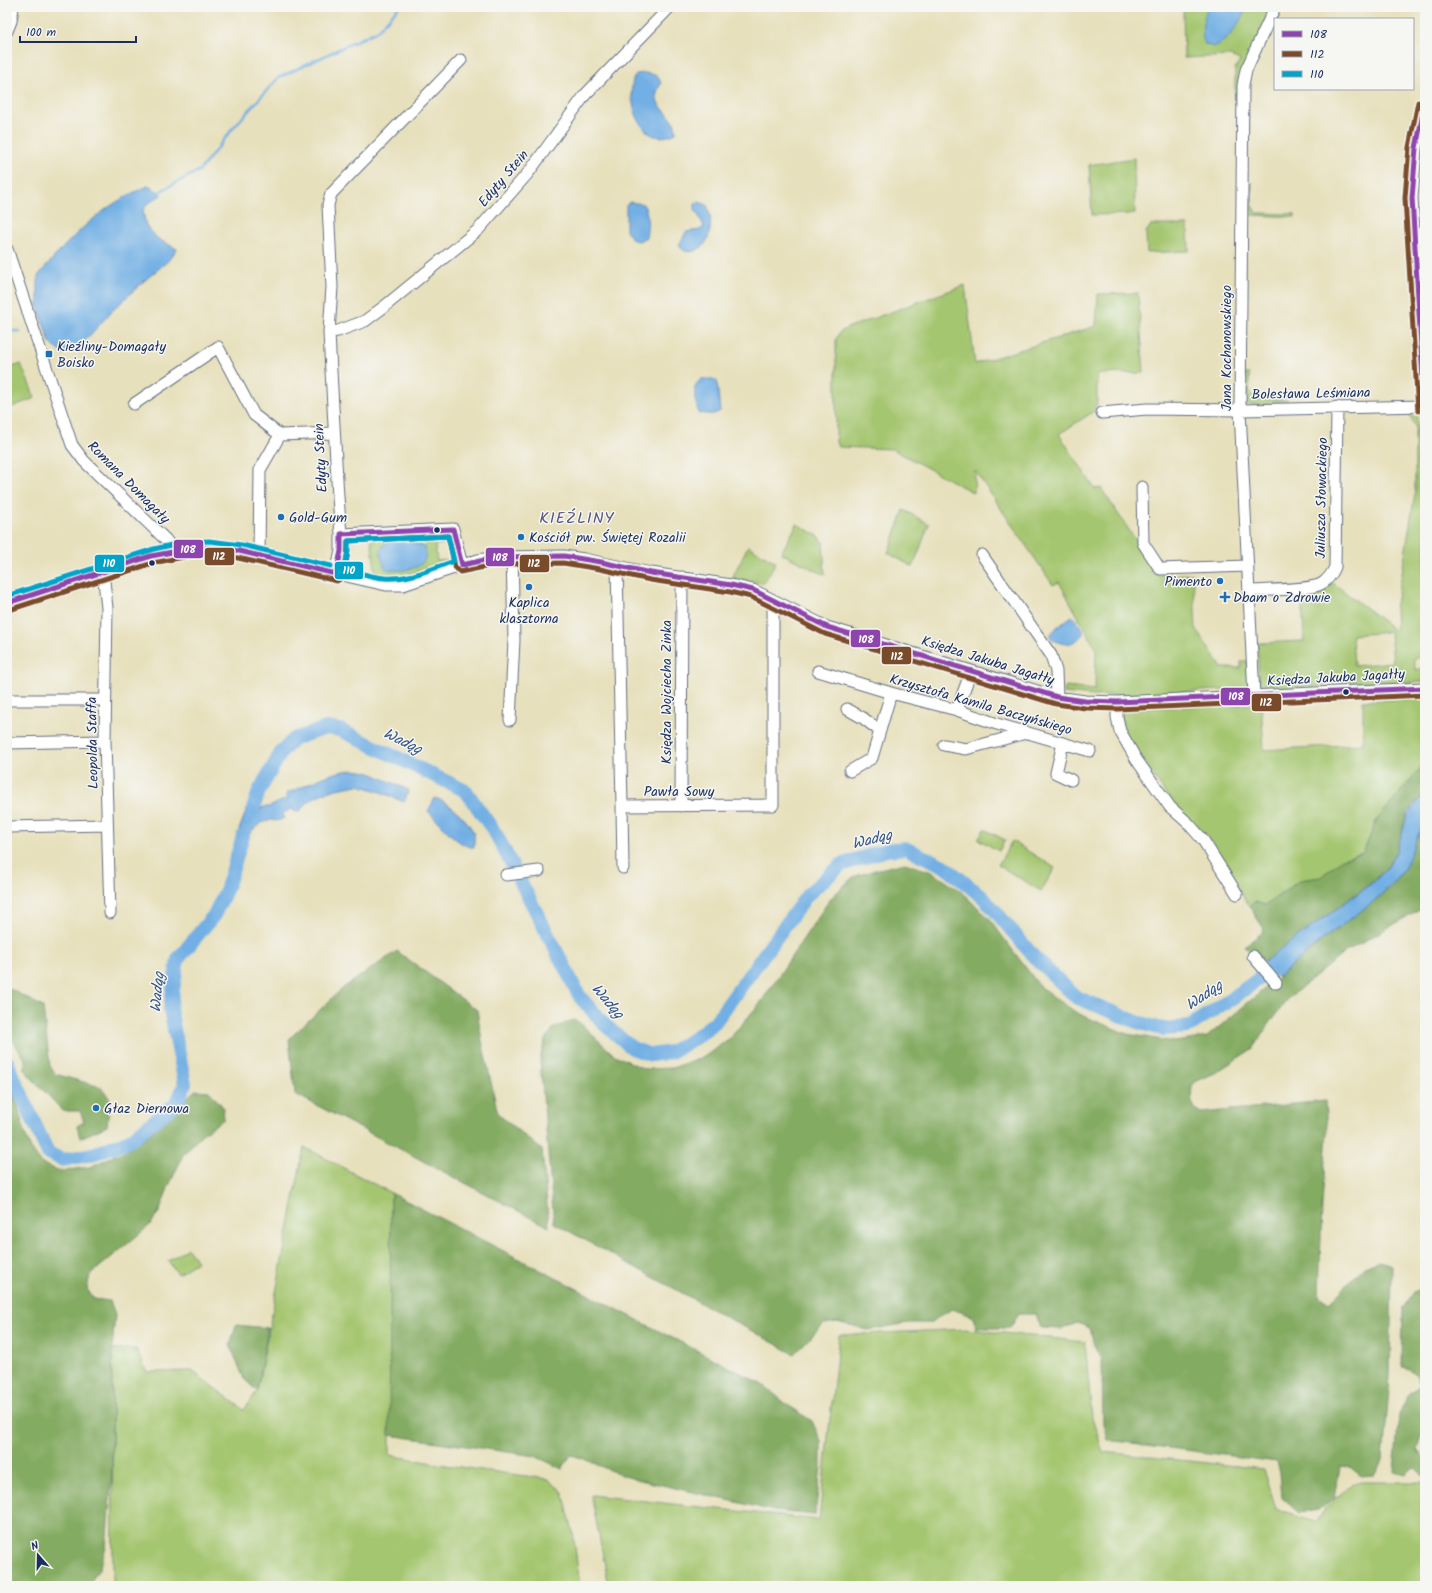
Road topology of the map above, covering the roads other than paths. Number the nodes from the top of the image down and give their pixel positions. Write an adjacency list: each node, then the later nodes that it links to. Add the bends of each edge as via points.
1 (13, 7): 4 (street)
2 (670, 7): 8 (street, Edyty Stein, via 585,95 529,172 478,230 365,321)
3 (1275, 7): 12 (street, Jana Kochanowskiego, via 1244,78)
4 (7, 31)
5 (461, 60): 8 (street, Edyty Stein, via 331,194 328,205 332,286)
6 (1425, 103): 10 (street, via 1416,148 1412,198)
7 (7, 249): 19 (street, Romana Domagały, via 72,445 84,461 166,540)
8 (329, 332): 15 (street, Edyty Stein)
9 (134, 404): 16 (street, via 218,347 254,415)
10 (1424, 406): 11 (street, Bolesława Leśmiana); 13 (street)
11 (1337, 407): 12 (street, Bolesława Leśmiana); 29 (street, Juliusza Słowackiego, via 1333,573 1320,585)
12 (1240, 410): 14 (street, Bolesława Leśmiana, via 1147,409); 25 (street, Jana Kochanowskiego)
13 (1425, 411)
14 (1102, 413)
15 (334, 433): 16 (street); 18 (street, Edyty Stein)
16 (280, 435): 20 (street, via 260,470)
17 (1142, 487): 25 (street, via 1143,543 1160,569)
18 (341, 534): 23 (street, via 453,529); 27 (street, Edyty Stein, via 341,551)
19 (174, 552): 20 (street, Księdza Jakuba Jagałły, via 209,548); 26 (street, Księdza Jakuba Jagałły)
20 (259, 556): 27 (street, Księdza Jakuba Jagałły)
21 (512, 556): 23 (street, Księdza Jakuba Jagałły); 24 (street, Księdza Jakuba Jagałły, via 564,556); 43 (street, via 514,640)
22 (982, 556): 37 (street, Księdza Jakuba Jagałły, via 1051,655 1056,671)
23 (462, 565): 27 (street, Księdza Jakuba Jagałły, via 403,584 386,585)
24 (617, 566): 28 (street, Księdza Jakuba Jagałły); 55 (street)
25 (1248, 566): 29 (street, Jana Kochanowskiego)
26 (103, 572): 31 (street, Księdza Jakuba Jagałły); 39 (street, Leopolda Staffa, via 107,608)
27 (336, 574)
28 (682, 578): 30 (street, Księdza Jakuba Jagałły, via 753,590); 56 (street, Księdza Wojciecha Zinka)
29 (1249, 591): 36 (street, Jana Kochanowskiego)
30 (773, 600): 33 (street, Księdza Jakuba Jagałły, via 827,627); 56 (street, Pawła Sowy, via 773,805)
31 (7, 603)
32 (818, 671): 35 (street, Krzysztofa Kamila Baczyńskiego)
33 (971, 671): 37 (street, Księdza Jakuba Jagałły); 42 (street)
34 (1425, 688): 36 (street, Księdza Jakuba Jagałły)
35 (891, 693): 42 (street, Krzysztofa Kamila Baczyńskiego); 45 (street)
36 (1254, 696): 40 (street, Księdza Jakuba Jagałły)
37 (1057, 697): 40 (street, Księdza Jakuba Jagałły)
38 (7, 700): 39 (street)
39 (105, 700): 47 (street, Leopolda Staffa)
40 (1117, 702): 62 (street, via 1120,732 1136,759 1170,807 1203,840)
41 (847, 709): 45 (street)
42 (957, 710): 44 (street, Krzysztofa Kamila Baczyńskiego)
43 (510, 720)
44 (996, 724): 46 (street, Krzysztofa Kamila Baczyńskiego); 48 (street)
45 (880, 732): 53 (street, via 872,758)
46 (1027, 733): 48 (street); 50 (street, Krzysztofa Kamila Baczyńskiego)
47 (105, 741): 49 (street); 57 (street, Leopolda Staffa)
48 (996, 741): 51 (street, via 966,749)
49 (7, 743)
50 (1063, 743): 52 (street, Krzysztofa Kamila Baczyńskiego); 54 (street, via 1056,773)
51 (944, 745)
52 (1090, 750)
53 (850, 771)
54 (1071, 780)
55 (622, 806): 56 (street, Pawła Sowy); 59 (street)
56 (681, 806)
57 (107, 825): 58 (street); 63 (street, Leopolda Staffa)
58 (7, 827)
59 (623, 868)
60 (539, 870): 61 (street)
61 (506, 875)
62 (1237, 894)
63 (110, 913)
64 (1253, 956): 65 (street)
65 (1276, 983)

